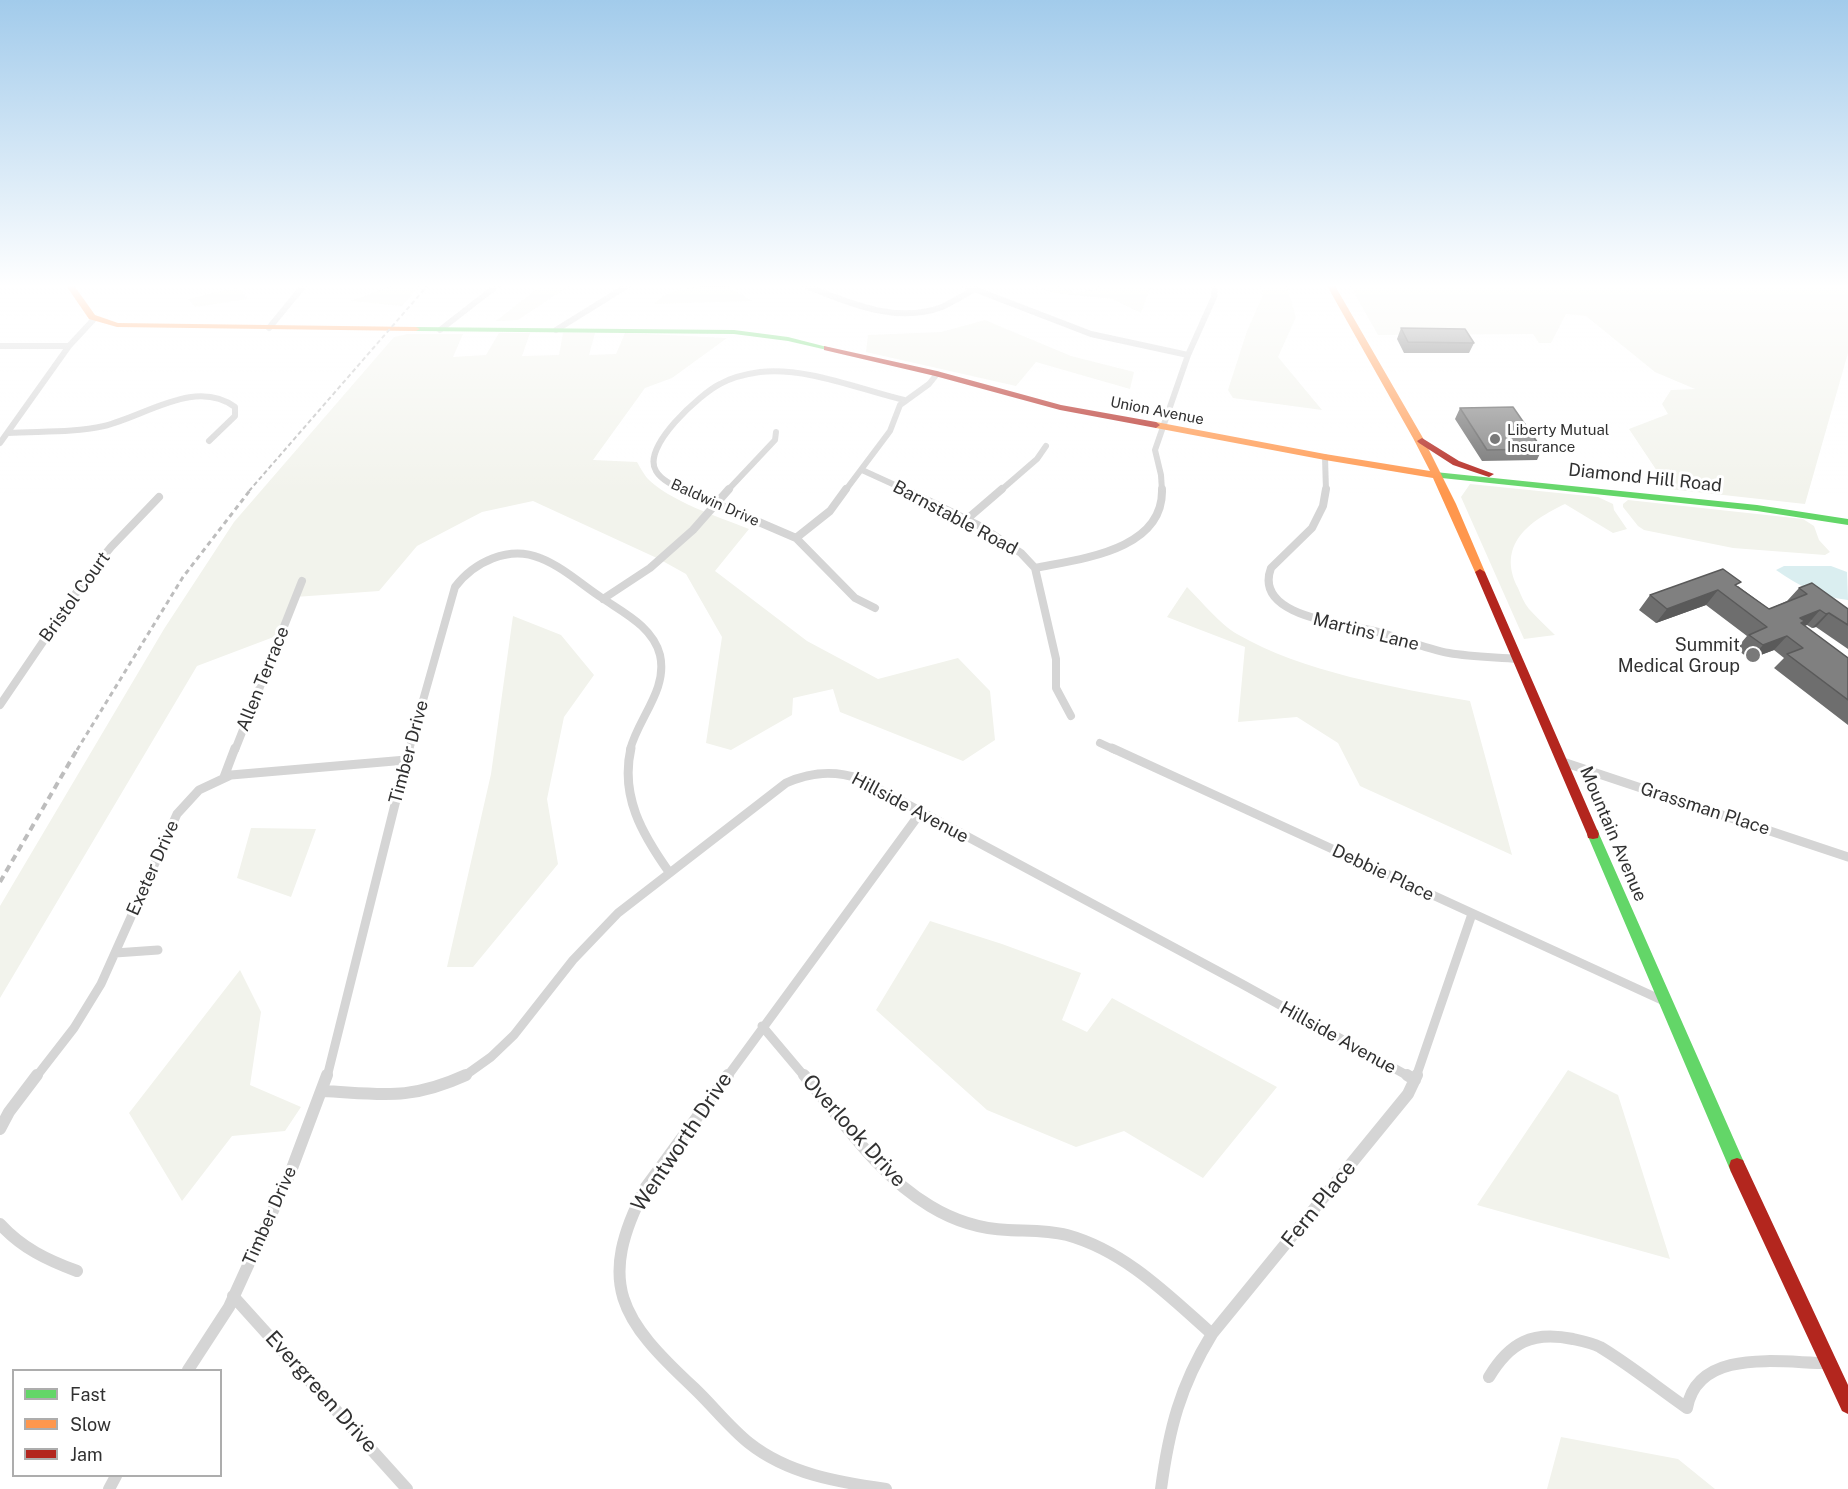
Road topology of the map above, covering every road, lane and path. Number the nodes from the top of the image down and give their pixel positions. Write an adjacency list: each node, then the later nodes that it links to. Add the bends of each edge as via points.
1 (64, 353): 10 (street)
2 (853, 353): 6 (main road, Union Avenue)
3 (1181, 353): 5 (street)
4 (1370, 353): 11 (main road, Mountain Avenue)
5 (1188, 355): 8 (street)
6 (937, 374): 7 (street); 8 (main road, Union Avenue, via 1059,407)
7 (904, 400): 16 (street, via 890,431); 20 (street, Baldwin Drive, via 779,371 754,372 720,383 667,431 652,456 655,470 668,483)
8 (1163, 428): 15 (main road, Union Avenue); 24 (street, via 1155,450 1162,497 1144,532 1105,555)
9 (776, 432): 20 (street, via 775,440 763,455)
10 (8, 433): 12 (street, via 106,426 184,398 227,400 235,407 235,416); 13 (street)
11 (1418, 438): 17 (main road, Mountain Avenue); 18 (main road, via 1464,467)
12 (209, 441)
13 (0, 443)
14 (1046, 446): 21 (street)
15 (1325, 457): 17 (main road, Union Avenue); 28 (street, Martins Lane, via 1328,486 1322,511 1307,534 1269,570 1276,597 1311,619 1370,630 1449,653)
16 (862, 470): 21 (street, Barnstable Road); 23 (street, via 830,511)
17 (1437, 475): 18 (main road, Diamond Hill Road); 28 (main road, Mountain Avenue)
18 (1516, 483): 22 (main road, Diamond Hill Road, via 1772,510)
19 (159, 497): 29 (street, Bristol Court, via 89,574)
20 (714, 504): 23 (street, Baldwin Drive); 26 (street, via 693,530 650,568)
21 (966, 520): 24 (street, Barnstable Road, via 1015,547)
22 (1848, 522)
23 (796, 538): 27 (street, Baldwin Drive, via 855,598)
24 (1035, 568): 30 (street, Barnstable Road, via 1056,659 1056,688)
25 (302, 581): 34 (street, Allen Terrace)
26 (603, 599): 32 (street, Timber Drive, via 548,561 530,555 498,556 469,570 455,587); 37 (street, Timber Drive, via 644,628 660,656 657,691 632,742 627,788 641,832)
27 (875, 608)
28 (1518, 658): 33 (main road, Mountain Avenue)
29 (0, 705)
30 (1071, 716)
31 (1100, 743): 38 (street, Debbie Place)
32 (406, 760): 34 (street, Exeter Drive); 44 (street, Timber Drive)
33 (1563, 762): 36 (street, Grassman Place); 41 (main road, Mountain Avenue)
34 (224, 777): 40 (street, Exeter Drive, via 199,790 177,814)
35 (921, 812): 37 (street, Hillside Avenue, via 852,775 805,775 775,790); 42 (street, Wentworth Drive); 43 (street, Hillside Avenue)
36 (1848, 857)
37 (669, 872): 44 (street, Hillside Avenue, via 593,937 520,1030 476,1069 416,1094)
38 (1472, 914): 41 (street, Debbie Place); 43 (street, Fern Place)
39 (158, 950): 40 (street)
40 (115, 953): 45 (street, Exeter Drive, via 74,1028)
41 (1666, 1003): 50 (main road, Mountain Avenue)
42 (762, 1026): 49 (street, Overlook Drive, via 882,1167 913,1195 966,1222 1006,1230 1046,1231 1105,1249 1141,1272); 56 (street, Wentworth Drive, via 633,1209 620,1257 626,1306 642,1336 742,1436 768,1456 828,1480)
43 (1414, 1080): 49 (street, Fern Place, via 1393,1114)
44 (322, 1091): 48 (street, Timber Drive, via 291,1171)
45 (0, 1129)
46 (0, 1224): 47 (street, via 35,1256)
47 (76, 1271)
48 (233, 1296): 51 (street, Timber Drive); 55 (street, Evergreen Drive)
49 (1212, 1334): 57 (street, Fern Place, via 1177,1401 1168,1431)
50 (1827, 1363): 53 (main road, Mountain Avenue); 54 (street, via 1730,1365 1710,1371 1689,1395)
51 (189, 1369)
52 (1489, 1377): 54 (street, via 1496,1361 1515,1342 1547,1337 1582,1341 1598,1346)
53 (1848, 1406)
54 (1687, 1408)
55 (407, 1489)
56 (886, 1489)
57 (1161, 1489)

